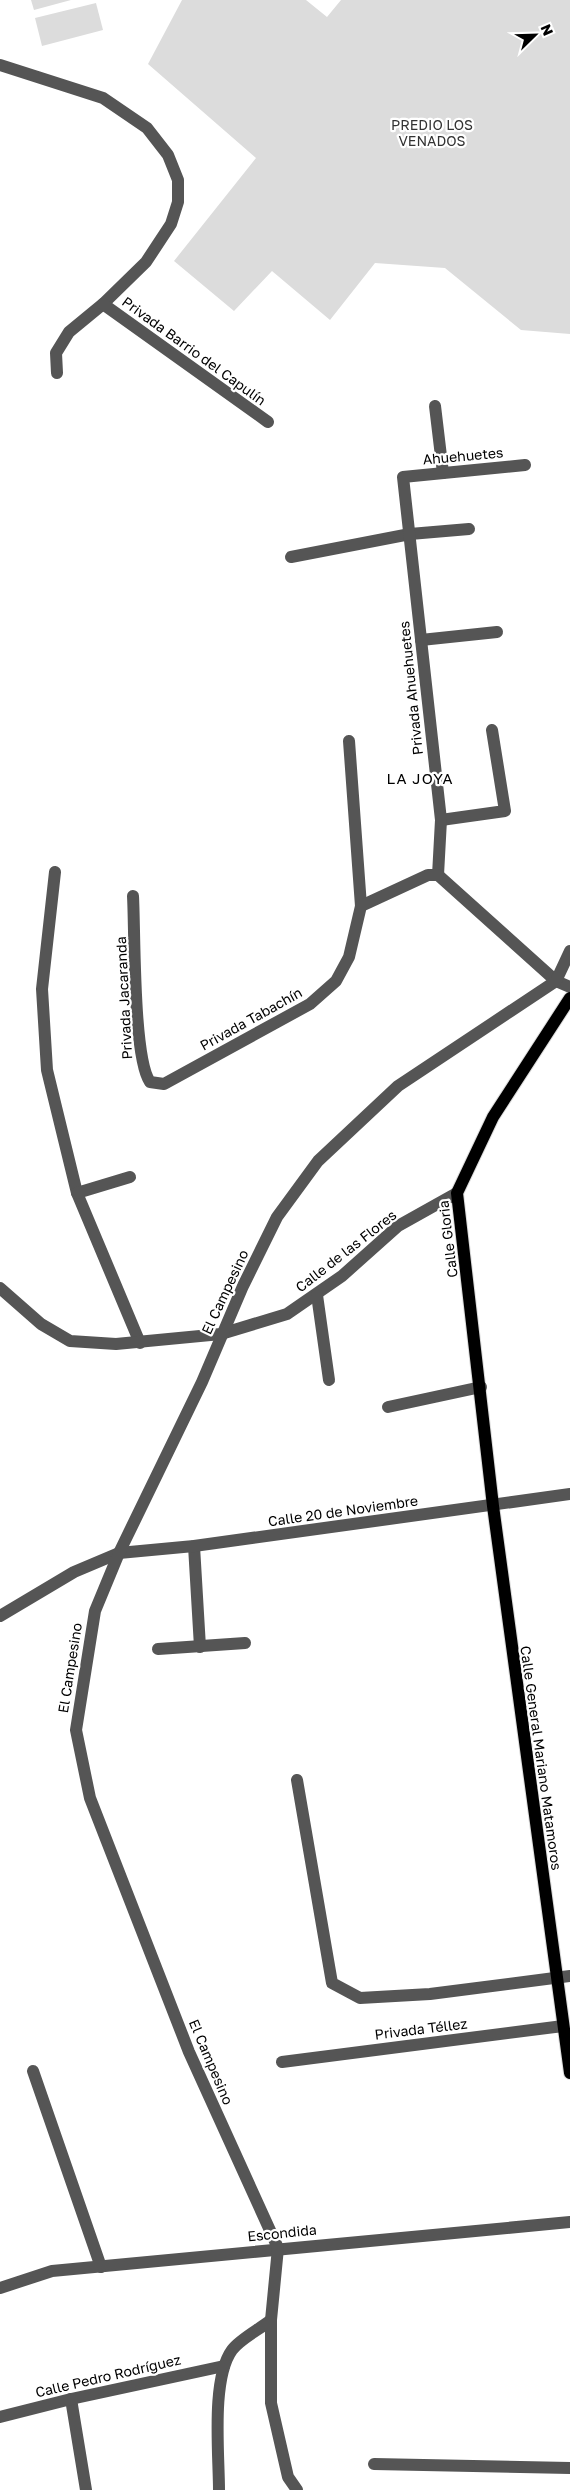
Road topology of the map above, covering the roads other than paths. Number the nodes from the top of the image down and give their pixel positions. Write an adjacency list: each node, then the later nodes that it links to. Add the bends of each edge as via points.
1 (0, 65): 2 (street, via 103,98 147,128 168,155 178,180 178,202 171,224 146,262)
2 (103, 304): 3 (street, via 69,332 56,353); 5 (street, Privada Barrio del Capulín)
3 (57, 373)
4 (435, 406): 7 (street)
5 (268, 422)
6 (525, 465): 7 (street, Ahuehuetes)
7 (443, 473): 8 (street, Ahuehuetes)
8 (403, 477): 10 (street, Privada Ahuehuetes)
9 (469, 529): 10 (street)
10 (410, 534): 11 (street); 13 (street, Privada Ahuehuetes)
11 (291, 557)
12 (498, 632): 13 (street)
13 (421, 640): 16 (street, Privada Ahuehuetes)
14 (492, 730): 16 (street, via 504,811)
15 (349, 742): 20 (street, Privada Tabachín)
16 (441, 820): 18 (street, Privada Ahuehuetes)
17 (55, 872): 27 (street, via 42,989 47,1061)
18 (438, 875): 20 (street, via 428,875); 22 (street)
19 (133, 896): 25 (street, Privada Jacaranda, via 140,1048 145,1075 150,1082)
20 (361, 906): 25 (street, Privada Tabachín, via 349,957 336,981 310,1004)
21 (570, 951): 22 (street)
22 (556, 981): 23 (street); 31 (street, El Campesino, via 398,1086 318,1161 277,1217)
23 (570, 987)
24 (570, 998): 28 (main road, Calle Gloria, via 493,1117)
25 (164, 1084)
26 (130, 1177): 27 (street)
27 (77, 1193): 32 (street)
28 (457, 1193): 30 (street, Calle de las Flores, via 398,1226); 34 (main road, Calle Gloria)
29 (0, 1288): 32 (street, Calle de las Flores, via 41,1324 70,1341)
30 (317, 1295): 31 (street, Calle de las Flores, via 287,1314); 33 (street)
31 (222, 1334): 32 (street, Calle de las Flores); 39 (street, El Campesino)
32 (140, 1342)
33 (330, 1380)
34 (481, 1387): 35 (street); 37 (main road, Calle Gloria)
35 (388, 1406)
36 (570, 1494): 37 (street, Calle 20 de Noviembre)
37 (493, 1506): 38 (street, Calle 20 de Noviembre); 46 (main road, Calle General Mariano Matamoros)
38 (194, 1546): 39 (street, Calle 20 de Noviembre); 42 (street)
39 (120, 1553): 40 (street, Calle 20 de Noviembre, via 74,1572); 52 (street, El Campesino, via 95,1611 76,1730 90,1798 189,2052)
40 (0, 1616)
41 (245, 1643): 42 (street)
42 (200, 1647): 43 (street)
43 (158, 1649)
44 (297, 1780): 46 (street, via 332,1983 360,1998 430,1994)
45 (570, 1976): 46 (street)
46 (556, 1978): 47 (main road, Calle General Mariano Matamoros)
47 (563, 2026): 48 (street, Privada Téllez); 50 (main road, Calle General Mariano Matamoros)
48 (282, 2062)
49 (33, 2071): 53 (street)
50 (570, 2073)
51 (570, 2222): 52 (street, Escondida)
52 (278, 2248): 53 (street, Escondida); 55 (street, El Campesino)
53 (100, 2267): 54 (street, Escondida, via 52,2271)
54 (0, 2288)
55 (272, 2320): 56 (street, via 232,2349); 63 (street, El Campesino, via 271,2403 288,2477)
56 (224, 2366): 57 (street, Calle Pedro Rodríguez); 62 (street, via 218,2392)
57 (71, 2399): 58 (street, Calle Pedro Rodríguez); 61 (street)
58 (0, 2417)
59 (374, 2464): 60 (street)
60 (570, 2468)
61 (86, 2490)
62 (219, 2490)
63 (297, 2490)

